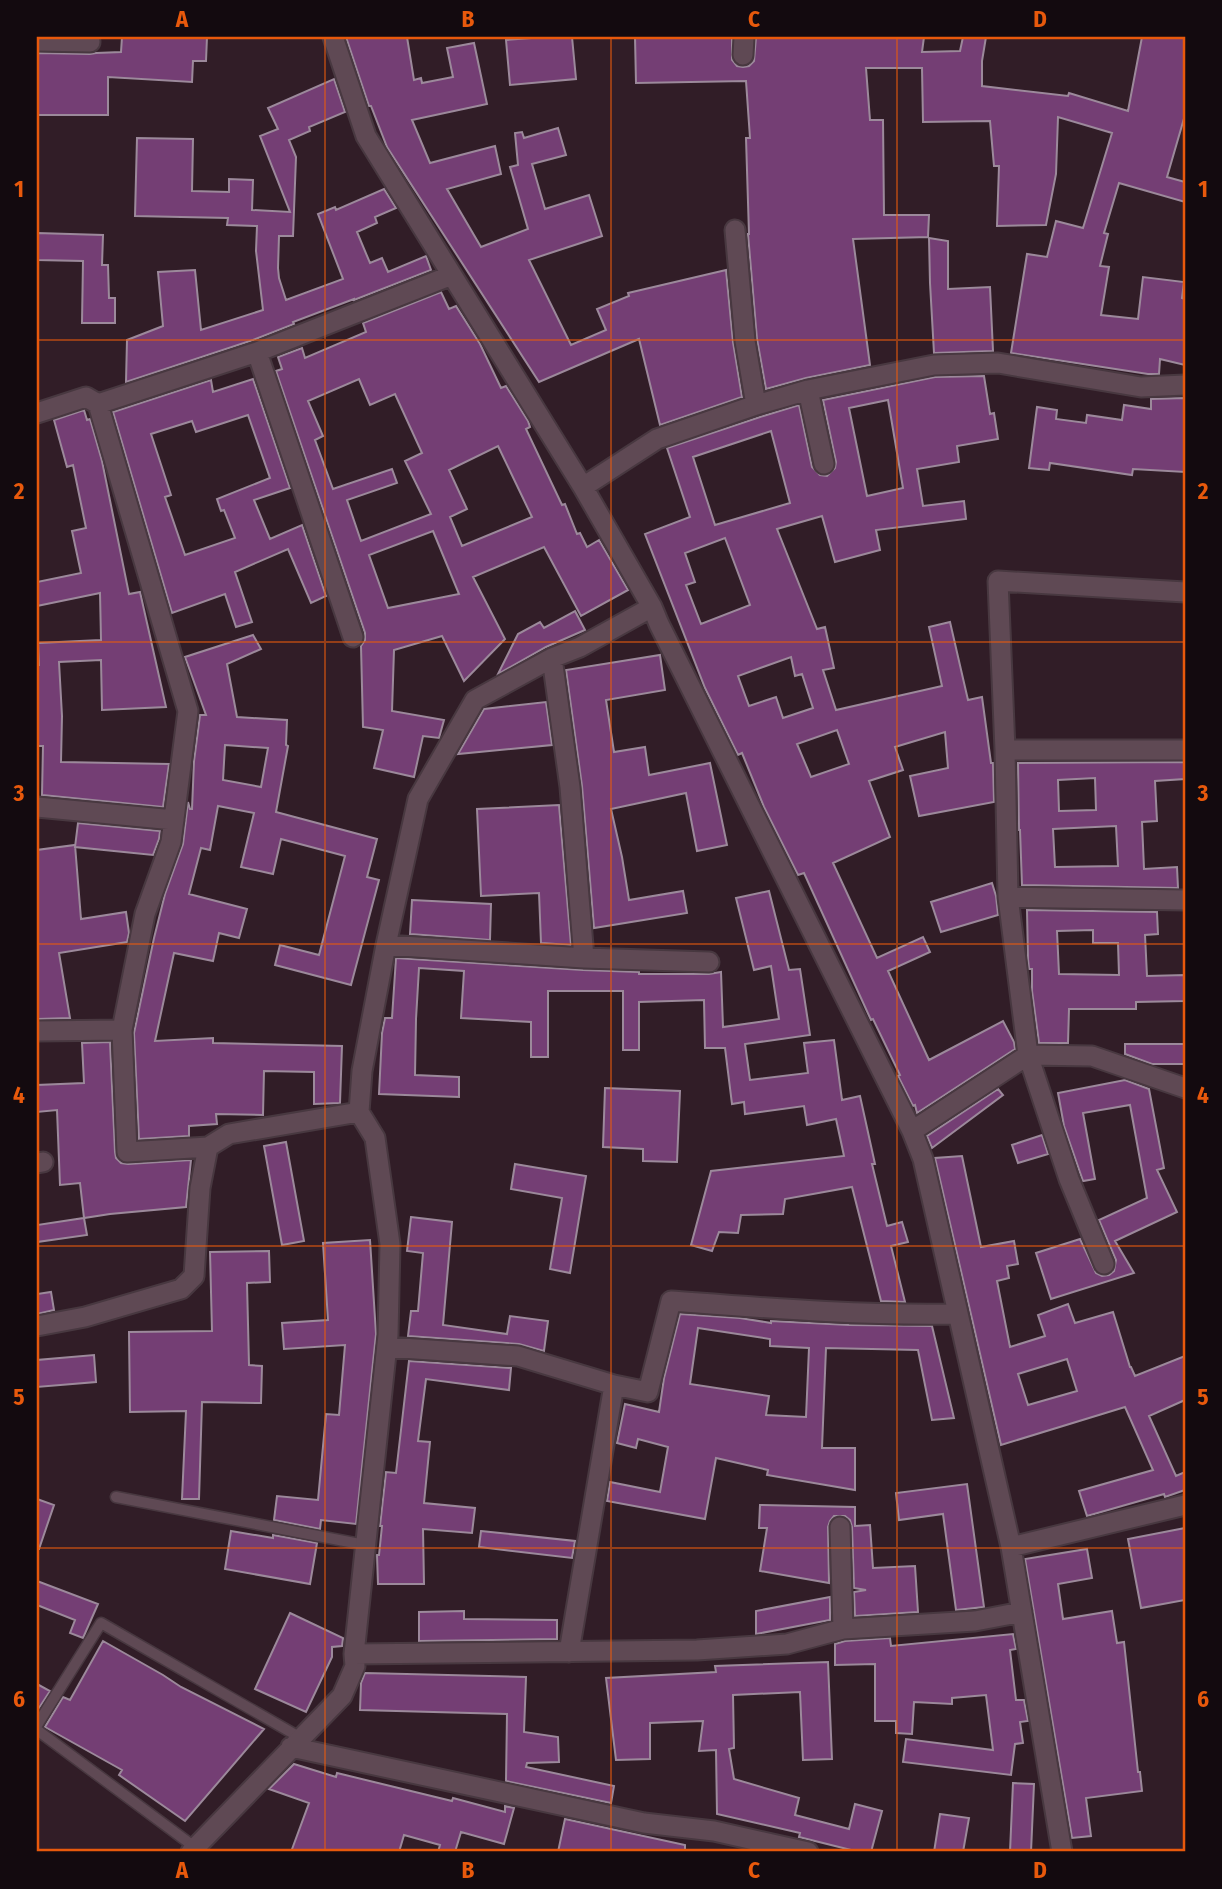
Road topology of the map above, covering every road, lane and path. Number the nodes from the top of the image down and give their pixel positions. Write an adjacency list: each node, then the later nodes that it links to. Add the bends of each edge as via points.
1 (333, 37): 5 (street, via 366,136)
2 (37, 41): 3 (street)
3 (90, 42)
4 (735, 230): 10 (street, via 745,341)
5 (452, 275): 6 (street); 13 (street)
6 (257, 352): 9 (street); 16 (street)
7 (1185, 385): 8 (street, via 1142,387 998,363 934,365)
8 (808, 390): 10 (street); 12 (street)
9 (98, 404): 11 (street, via 86,397); 21 (street, via 188,711)
10 (757, 405): 13 (street, via 657,439)
11 (37, 413)
12 (824, 464)
13 (583, 487): 15 (street)
14 (1185, 592): 18 (street, via 998,581)
15 (652, 607): 17 (street); 32 (street)
16 (353, 637)
17 (552, 658): 24 (street, via 475,700 451,740 418,799); 25 (street, via 570,788)
18 (1005, 750): 19 (street); 22 (street)
19 (1185, 750)
20 (37, 807): 21 (street)
21 (174, 820): 27 (street, via 171,842 145,914)
22 (1008, 897): 23 (street); 29 (street)
23 (1185, 900)
24 (386, 945): 25 (street); 31 (street, via 362,1071)
25 (584, 958): 26 (street)
26 (709, 962)
27 (122, 1030): 28 (street); 33 (street, via 127,1152)
28 (37, 1031)
29 (1028, 1055): 30 (street, via 1092,1056); 32 (street); 34 (street, via 1069,1179)
30 (1185, 1088)
31 (359, 1112): 33 (street, via 229,1134); 37 (street, via 374,1138 390,1244)
32 (912, 1131): 35 (street, via 923,1159)
33 (208, 1147): 36 (street, via 200,1188 194,1276 181,1289)
34 (1104, 1264)
35 (958, 1314): 38 (street, via 806,1311 671,1301 648,1392); 43 (street)
36 (37, 1326)
37 (387, 1347): 38 (street, via 518,1356); 42 (street)
38 (614, 1385): 46 (street)
39 (116, 1497): 42 (lane)
40 (1185, 1504): 43 (street)
41 (840, 1527): 45 (street)
42 (365, 1545): 47 (street)
43 (1011, 1548): 44 (street)
44 (1022, 1612): 45 (street, via 975,1621); 52 (street)
45 (843, 1629): 46 (street, via 787,1644)
46 (569, 1652): 47 (street)
47 (354, 1654): 49 (street, via 355,1667 342,1696)
48 (37, 1728): 49 (lane, via 101,1623); 50 (lane)
49 (296, 1742): 50 (street); 51 (street, via 644,1823 714,1831)
50 (193, 1850)
51 (808, 1852)
52 (1062, 1852)

